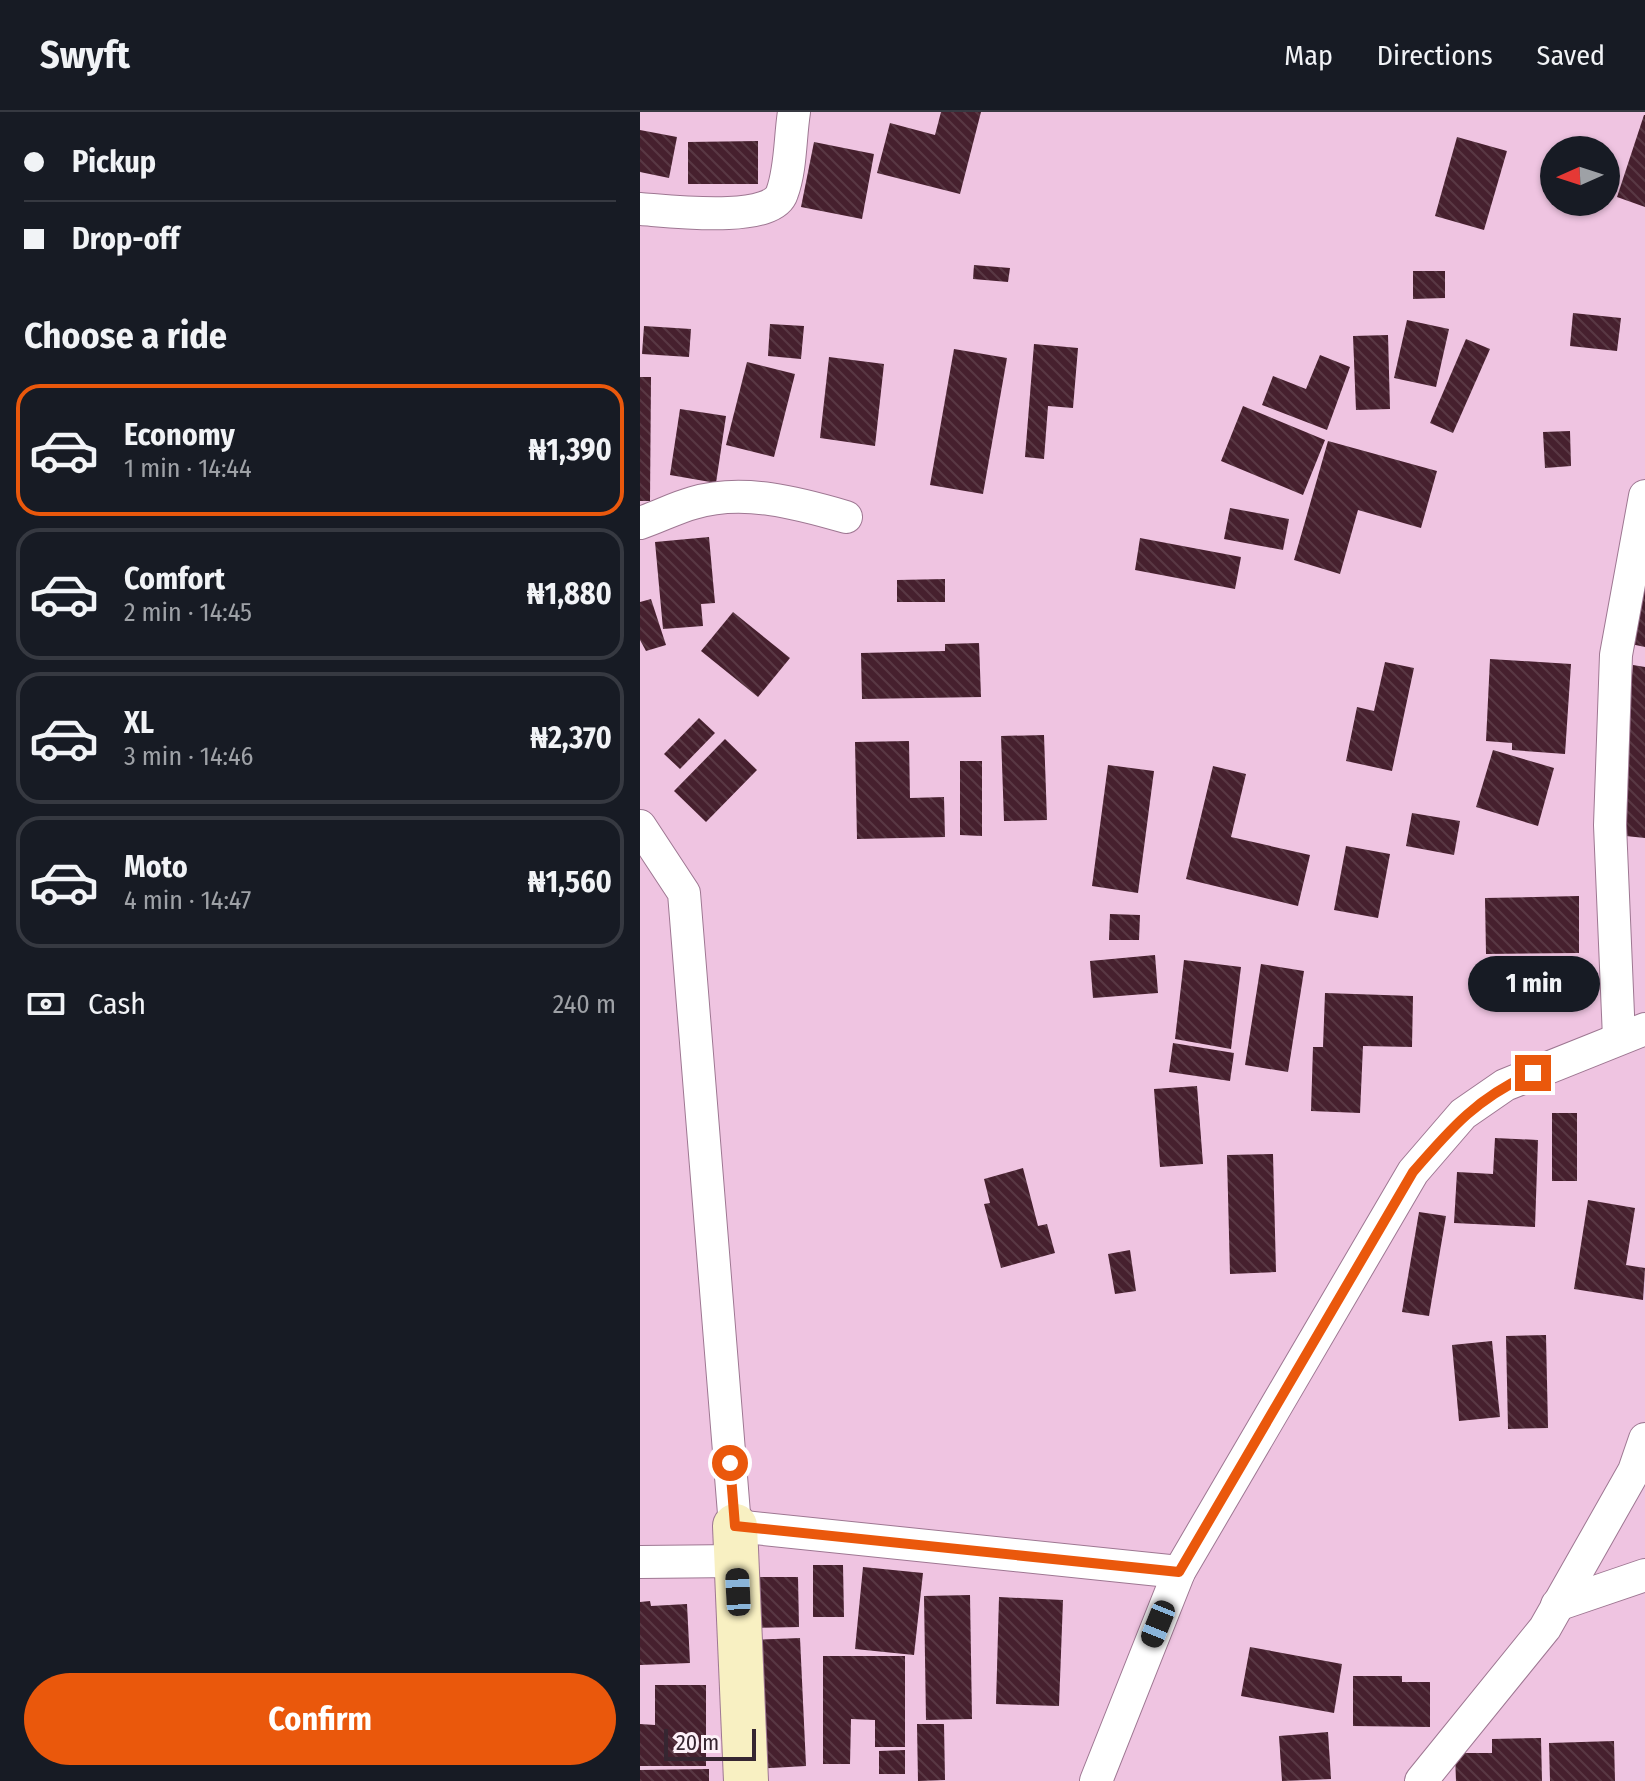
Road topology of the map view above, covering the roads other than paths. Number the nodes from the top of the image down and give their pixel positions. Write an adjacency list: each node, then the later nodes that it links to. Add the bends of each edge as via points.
1 (794, 112): 2 (street, via 782,195 768,208 749,213)
2 (640, 209)
3 (1645, 496): 7 (street, via 1616,655 1610,825)
4 (846, 517): 5 (street, via 745,496 694,502)
5 (640, 523)
6 (640, 826): 9 (street, via 684,893)
7 (1632, 1034): 11 (street, via 1505,1085 1463,1114 1413,1172)
8 (1645, 1439): 13 (street, via 1634,1471)
9 (736, 1543): 10 (street); 11 (street); 14 (street)
10 (640, 1562)
11 (1179, 1572): 15 (street)
12 (1645, 1575): 13 (street)
13 (1557, 1605): 16 (street, via 1545,1628)
14 (746, 1781)
15 (1096, 1781)
16 (1421, 1781)

